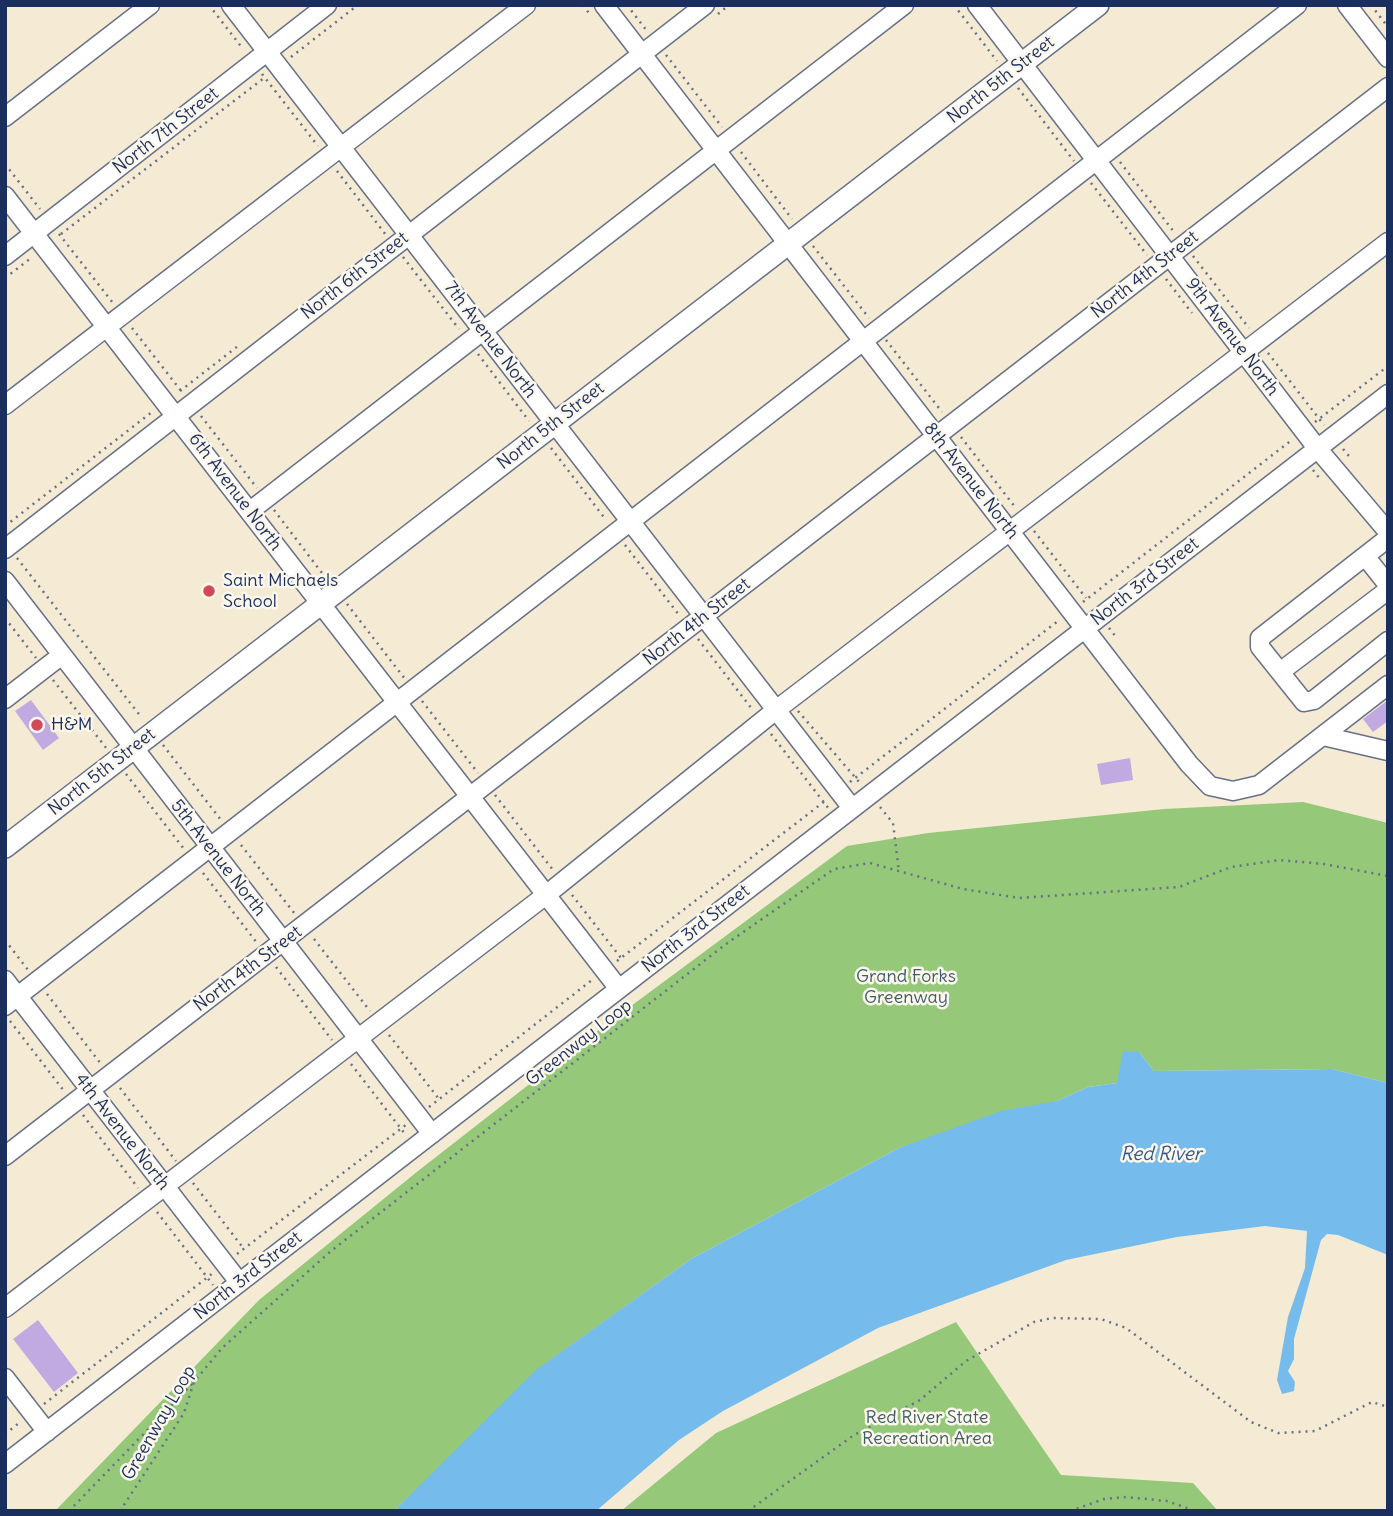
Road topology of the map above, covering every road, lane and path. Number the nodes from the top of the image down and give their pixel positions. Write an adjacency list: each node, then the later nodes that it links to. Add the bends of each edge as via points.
1 (150, 5): 22 (street)
2 (231, 5): 16 (street, 7th Avenue North)
3 (327, 5): 16 (street, North 7th Street)
4 (358, 5): 19 (path)
5 (526, 5): 23 (street)
6 (604, 5): 17 (street, 8th Avenue North)
7 (705, 5): 17 (street, North 6th Street)
8 (904, 5): 24 (street)
9 (954, 5): 20 (path)
10 (977, 5): 20 (street, 9th Avenue North)
11 (1098, 5): 20 (main road, North 5th Street)
12 (1297, 5): 25 (street)
13 (1347, 5): 18 (street)
14 (1371, 5): 15 (path)
15 (1388, 27)
16 (268, 52): 19 (street, 7th Avenue North); 28 (street, North 7th Street)
17 (642, 54): 24 (street, 8th Avenue North); 29 (street, North 6th Street)
18 (1388, 58)
19 (279, 66): 23 (street, 7th Avenue North); 28 (path)
20 (1015, 70): 25 (street, 9th Avenue North); 25 (path); 32 (main road, North 5th Street)
21 (1388, 87): 34 (street, North 4th Street)
22 (5, 117)
23 (341, 146): 29 (street, 7th Avenue North); 37 (street)
24 (715, 149): 32 (street, 8th Avenue North); 39 (street)
25 (1096, 160): 34 (street, 9th Avenue North); 34 (path); 34 (path); 40 (street)
26 (5, 164): 28 (path)
27 (5, 196): 30 (street, 6th Avenue North)
28 (55, 229): 30 (street, North 7th Street); 30 (path); 37 (path)
29 (409, 234): 39 (street, 7th Avenue North); 45 (street, North 6th Street)
30 (39, 241): 33 (street, North 7th Street); 35 (path); 38 (street, 6th Avenue North)
31 (1388, 242): 41 (street)
32 (787, 244): 40 (street, 8th Avenue North); 49 (main road, North 5th Street)
33 (5, 256)
34 (1170, 256): 36 (path); 41 (path); 42 (street, 9th Avenue North); 50 (street, North 4th Street)
35 (5, 278)
36 (1193, 315)
37 (122, 316): 38 (street); 45 (path)
38 (107, 327): 46 (street); 47 (street, 6th Avenue North)
39 (483, 330): 49 (street, 7th Avenue North); 56 (street)
40 (863, 342): 50 (street, 8th Avenue North); 58 (street)
41 (1260, 342): 42 (street); 48 (path)
42 (1245, 354): 51 (street, 9th Avenue North); 60 (street)
43 (1388, 366): 48 (path)
44 (1388, 394): 52 (street, North 3rd Street)
45 (191, 404): 47 (street, North 6th Street); 56 (path)
46 (5, 405)
47 (177, 416): 57 (street, 6th Avenue North); 62 (street, North 6th Street)
48 (1320, 419): 51 (path); 52 (path)
49 (554, 424): 58 (street, 7th Avenue North); 66 (main road, North 5th Street)
50 (937, 436): 60 (street, 8th Avenue North); 68 (street, North 4th Street)
51 (1298, 436): 53 (street, 9th Avenue North); 53 (path); 67 (path)
52 (1333, 436): 53 (street, North 3rd Street); 54 (path)
53 (1311, 453): 55 (path); 59 (street, 9th Avenue North); 70 (street, North 3rd Street)
54 (1349, 456)
55 (1320, 479)
56 (265, 499): 57 (street); 66 (path)
57 (250, 511): 66 (street, 6th Avenue North)
58 (628, 522): 68 (street, 7th Avenue North); 76 (street)
59 (1388, 532)
60 (1011, 533): 67 (street, 8th Avenue North); 79 (street)
61 (1388, 538): 63 (street)
62 (5, 549)
63 (1365, 556): 65 (street); 74 (street, via 1260,638 1260,647)
64 (5, 581): 72 (street, 5th Avenue North)
65 (1388, 588): 74 (street)
66 (329, 598): 76 (path); 78 (street, 6th Avenue North); 82 (main road, North 5th Street)
67 (1072, 611): 70 (street, 8th Avenue North); 84 (path)
68 (703, 617): 79 (street, 7th Avenue North); 83 (street, North 4th Street)
69 (5, 618): 73 (path)
70 (1085, 629): 80 (street, 8th Avenue North, via 1210,786 1233,791 1259,786); 85 (street, North 3rd Street)
71 (1388, 641): 74 (street, via 1314,700 1304,702)
72 (62, 655): 73 (street); 82 (street, 5th Avenue North)
73 (44, 668): 77 (street); 82 (path)
74 (1280, 672)
75 (1388, 685): 80 (street, 8th Avenue North)
76 (413, 690): 78 (street); 83 (path)
77 (5, 699)
78 (397, 702): 86 (street, 6th Avenue North); 89 (street)
79 (776, 710): 84 (street, 7th Avenue North); 93 (street)
80 (1323, 736): 81 (street)
81 (1387, 750)
82 (125, 755): 88 (main road, North 5th Street); 89 (street, 5th Avenue North); 90 (path)
83 (486, 784): 86 (street, North 4th Street); 93 (path)
84 (838, 791): 87 (street, 7th Avenue North); 98 (path)
85 (870, 794): 87 (street, North 3rd Street); 91 (path, via 893,823)
86 (470, 797): 94 (street, 6th Avenue North); 96 (street, North 4th Street)
87 (852, 808): 102 (street, North 3rd Street)
88 (5, 847)
89 (211, 848): 90 (street); 96 (street, 5th Avenue North)
90 (194, 861): 97 (path); 101 (street)
91 (899, 872): 92 (path, Greenway Loop, via 1019,898 1180,887 1231,867 1279,860); 125 (path, Greenway Loop, via 870,863 834,869 726,944 331,1251 222,1348)
92 (1388, 876)
93 (562, 882): 94 (street); 98 (path)
94 (546, 895): 99 (street, 6th Avenue North); 105 (street)
95 (5, 940): 101 (path)
96 (284, 942): 97 (street, North 4th Street); 105 (street, 5th Avenue North)
97 (266, 955): 106 (path); 107 (street, North 4th Street)
98 (621, 958): 99 (path)
99 (605, 971): 102 (street, 6th Avenue North); 110 (path)
100 (5, 980): 103 (street, 4th Avenue North)
101 (37, 982): 103 (street); 107 (path)
102 (619, 989): 112 (street, North 3rd Street)
103 (12, 1001): 108 (street, 4th Avenue North)
104 (5, 1015): 109 (path)
105 (358, 1039): 106 (street); 110 (street, 5th Avenue North)
106 (341, 1052): 111 (path); 115 (street)
107 (109, 1075): 108 (street, North 4th Street); 115 (path)
108 (89, 1090): 109 (street, North 4th Street); 116 (street, 4th Avenue North)
109 (73, 1103): 114 (street, North 4th Street); 117 (path)
110 (418, 1115): 111 (path); 112 (street, 5th Avenue North)
111 (401, 1128): 113 (path); 118 (path)
112 (432, 1134): 113 (street, North 3rd Street)
113 (415, 1147): 121 (street, North 3rd Street)
114 (5, 1156)
115 (183, 1170): 116 (street); 118 (path)
116 (163, 1185): 117 (street); 119 (street, 4th Avenue North)
117 (146, 1198): 120 (path); 123 (street)
118 (244, 1249): 119 (path)
119 (225, 1264): 120 (path); 121 (street, 4th Avenue North)
120 (208, 1277): 122 (path); 127 (path)
121 (239, 1282): 122 (street, North 3rd Street)
122 (222, 1296): 128 (street, North 3rd Street)
123 (5, 1308)
124 (5, 1378): 127 (street)
125 (194, 1382): 131 (path); 132 (path, Greenway Loop, via 184,1413)
126 (1388, 1407): 133 (path, via 1372,1402 1315,1431 1278,1433 1251,1423 1126,1328 1101,1318 1052,1318 1034,1322 967,1361 920,1400 854,1435)
127 (32, 1413): 128 (street); 129 (path)
128 (47, 1432): 130 (street, North 3rd Street)
129 (5, 1434)
130 (5, 1464)
131 (69, 1511)
132 (120, 1511)
133 (748, 1511)
134 (1070, 1511): 135 (path, via 1126,1497 1167,1501)
135 (1195, 1511)

